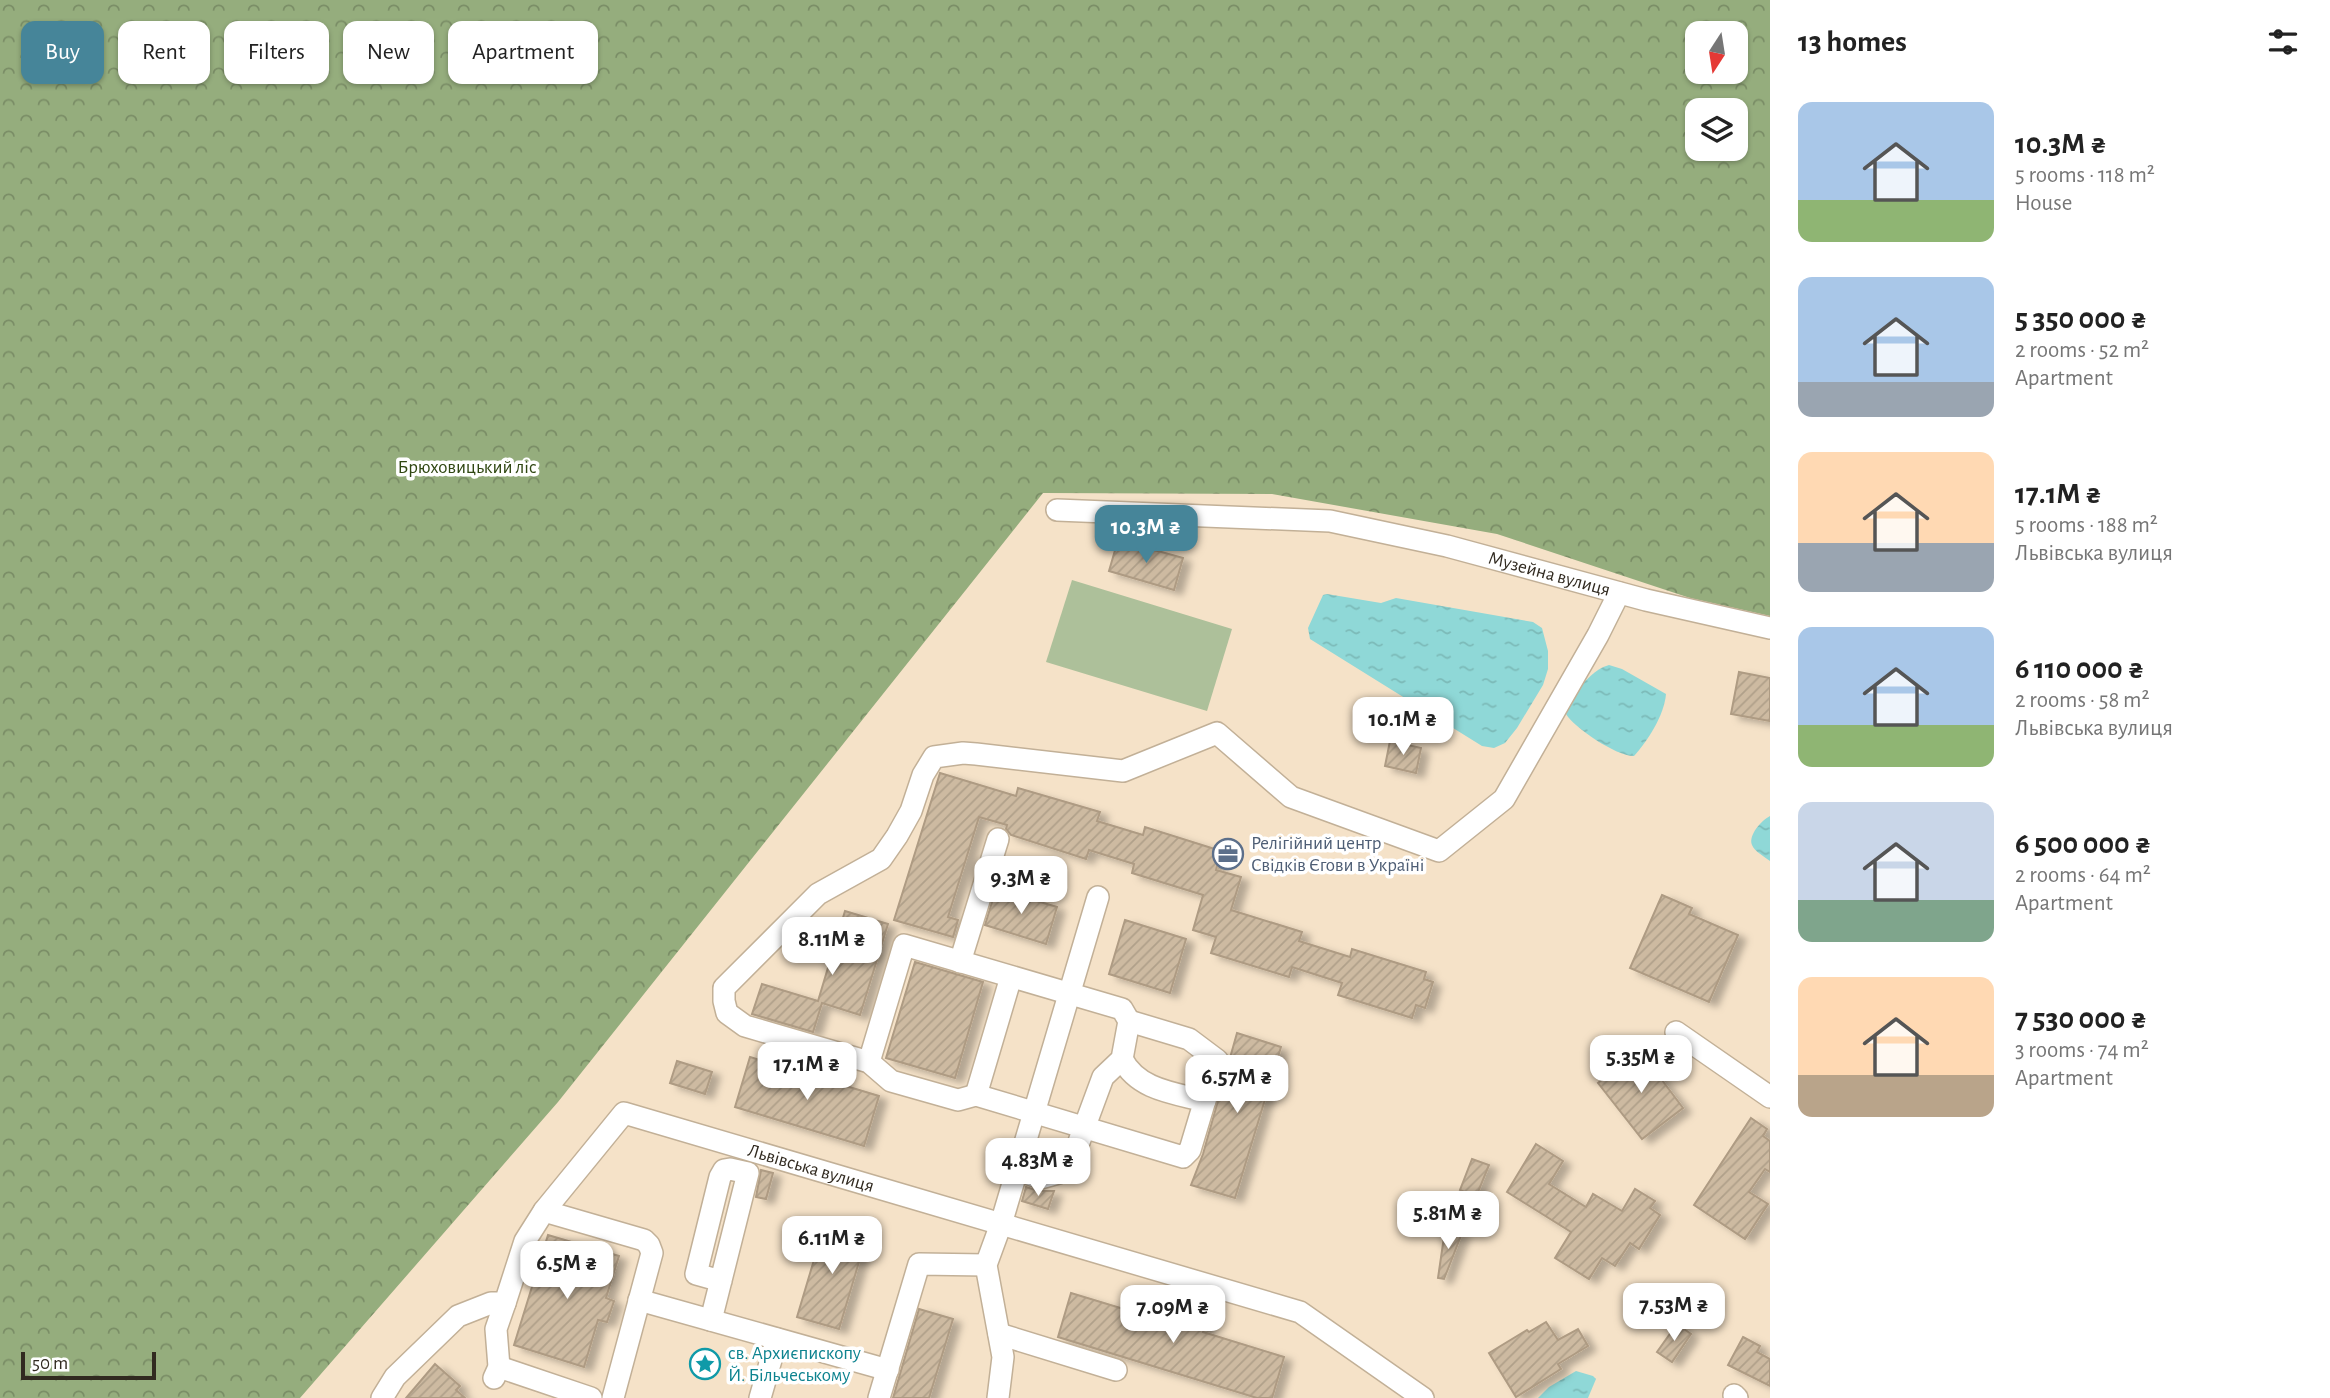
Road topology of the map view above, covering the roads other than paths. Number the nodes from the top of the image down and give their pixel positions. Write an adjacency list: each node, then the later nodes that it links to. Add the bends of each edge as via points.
1 (1057, 510): 2 (street, Музейна вулиця, via 1330,522 1447,546)
2 (1619, 593): 3 (street, Музейна вулиця); 12 (street, via 1504,799 1439,850 1291,797 1217,733 1123,771 976,754 934,757 911,811 881,859 818,894 724,988 727,1013 745,1026)
3 (1770, 628)
4 (998, 839): 6 (street)
5 (1098, 897): 8 (street)
6 (960, 962): 7 (street); 12 (street, via 904,945)
7 (1011, 977): 8 (street); 13 (street)
8 (1069, 994): 9 (street, via 1122,1009); 16 (street)
9 (1129, 1021): 11 (street); 15 (street, via 1189,1039 1217,1060)
10 (1676, 1032): 14 (street)
11 (1122, 1059): 15 (street, via 1145,1084); 17 (street, via 1103,1077)
12 (869, 1062): 13 (street, via 891,1081 958,1100)
13 (976, 1094): 16 (street)
14 (1770, 1097)
15 (1205, 1101): 17 (street, via 1184,1157)
16 (1034, 1113): 17 (street); 19 (street)
17 (1085, 1128): 19 (street, via 1059,1173 1041,1178)
18 (753, 1151): 20 (street, Львівська вулиця, via 624,1113); 21 (street, Львівська вулиця); 25 (street)
19 (1017, 1170): 21 (street)
20 (544, 1212): 23 (street, via 649,1245 652,1253); 24 (street, via 525,1241)
21 (1001, 1224): 22 (street); 36 (street, Львівська вулиця, via 1300,1312)
22 (986, 1265): 26 (street); 28 (street, via 919,1264)
23 (639, 1300): 25 (street); 32 (street)
24 (505, 1303): 30 (street, via 458,1316 395,1377); 31 (street, via 496,1329 497,1373)
25 (711, 1320): 27 (street)
26 (999, 1334): 29 (street); 35 (street, via 1003,1357)
27 (777, 1339): 28 (street); 33 (street)
28 (888, 1370): 34 (street)
29 (1115, 1370)
30 (382, 1398)
31 (591, 1398)
32 (612, 1398)
33 (760, 1398)
34 (879, 1398)
35 (998, 1398)
36 (1423, 1398)

